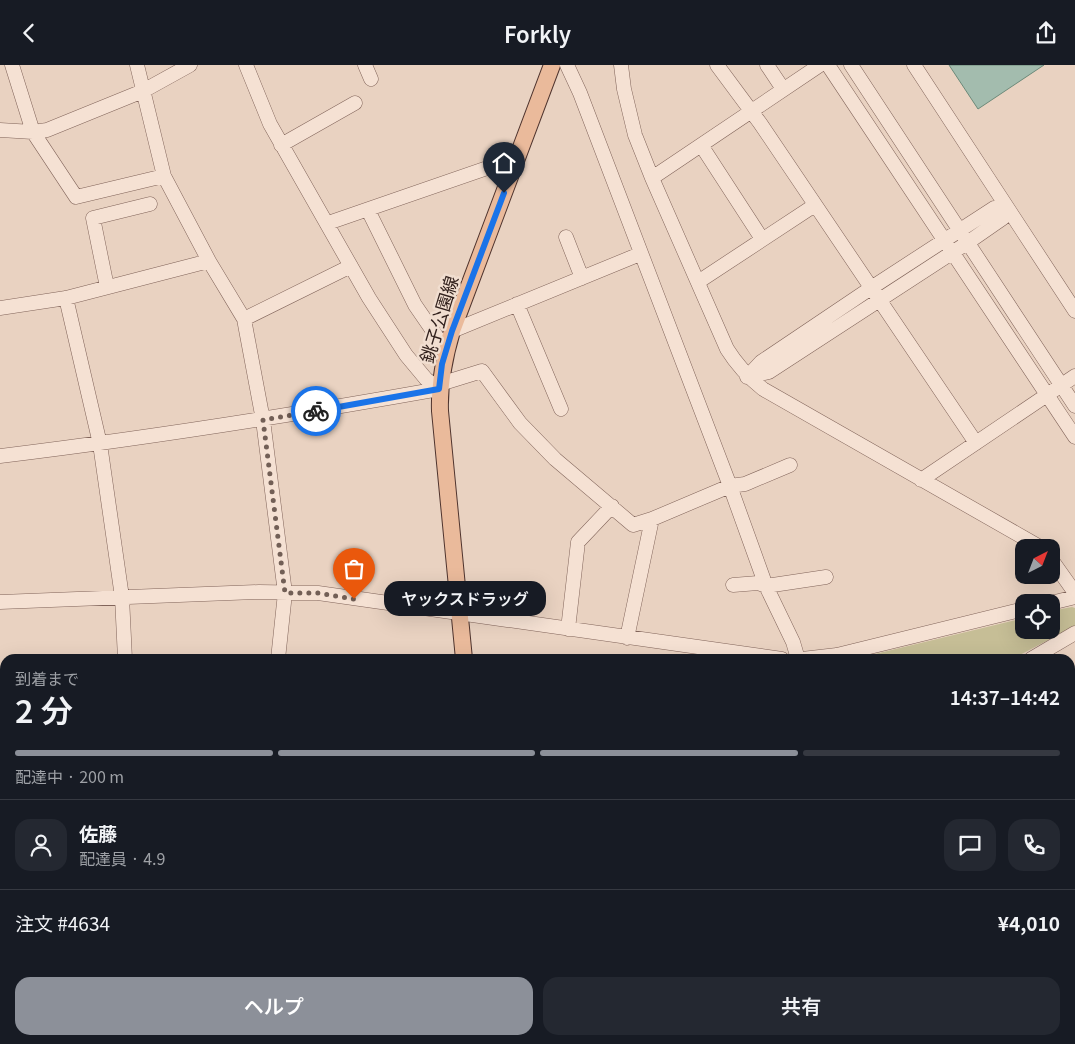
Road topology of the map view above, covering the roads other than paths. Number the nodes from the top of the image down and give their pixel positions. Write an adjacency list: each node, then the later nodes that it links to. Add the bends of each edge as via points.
1 (12, 65): 21 (street)
2 (137, 65): 17 (street)
3 (190, 65): 17 (street)
4 (246, 65): 22 (street)
5 (365, 65): 15 (street)
6 (552, 65): 24 (main road, 銚子公園線)
7 (567, 65): 37 (street)
8 (622, 65): 26 (street, via 635,135)
9 (717, 65): 19 (street)
10 (767, 65): 16 (street)
11 (820, 65): 16 (street)
12 (828, 65): 36 (street)
13 (851, 65): 32 (street)
14 (914, 65): 29 (street)
15 (371, 79)
16 (783, 89): 19 (street)
17 (143, 91): 21 (street, via 47,130); 25 (street)
18 (355, 103): 22 (street)
19 (750, 111): 23 (street); 28 (street)
20 (0, 130): 21 (street)
21 (33, 132): 25 (street, via 76,197)
22 (281, 145): 31 (street)
23 (701, 145): 26 (street); 34 (street)
24 (516, 158): 30 (street); 49 (main road, 銚子公園線)
25 (164, 176): 38 (street)
26 (652, 178): 41 (street)
27 (150, 204): 42 (street, via 92,218)
28 (815, 205): 34 (street); 43 (street)
29 (1007, 208): 32 (street, via 994,208); 35 (street, via 1003,218); 47 (street)
30 (368, 210): 31 (street); 50 (street, via 415,305)
31 (328, 223): 39 (street)
32 (959, 230): 35 (street); 36 (street)
33 (566, 237): 40 (street)
34 (762, 239): 41 (street)
35 (967, 243): 36 (street); 53 (street)
36 (949, 246): 43 (street); 55 (street)
37 (640, 254): 40 (street); 65 (street)
38 (210, 261): 42 (street); 48 (street)
39 (351, 266): 48 (street); 54 (street, via 406,355 426,379)
40 (582, 277): 45 (street)
41 (698, 282): 52 (street, via 727,349)
42 (107, 287): 44 (street)
43 (875, 293): 52 (street, via 769,372); 60 (street)
44 (66, 297): 46 (street); 61 (street)
45 (517, 304): 49 (street); 57 (street)
46 (0, 309)
47 (1075, 311)
48 (244, 319): 58 (street)
49 (452, 331): 50 (main road, 銚子公園線)
50 (446, 350): 54 (main road, 銚子公園線)
51 (1075, 376): 53 (street)
52 (748, 377): 64 (street, via 762,389)
53 (1061, 385): 55 (street); 56 (street)
54 (440, 387): 58 (street); 66 (street, via 482,371 520,423 555,459); 79 (main road, 銚子公園線)
55 (1047, 395): 59 (street); 60 (street)
56 (1075, 406)
57 (561, 409)
58 (263, 420): 61 (street); 73 (street)
59 (1075, 437)
60 (976, 443): 64 (street)
61 (100, 444): 62 (street); 75 (street)
62 (0, 456)
63 (790, 465): 65 (street, via 745,484)
64 (921, 479): 68 (street)
65 (730, 486): 67 (street); 72 (street)
66 (612, 507): 67 (street, via 634,525); 80 (street, via 578,542)
67 (652, 519): 82 (street)
68 (1026, 539)
69 (1060, 572): 74 (street)
70 (826, 577): 72 (street)
71 (733, 585): 72 (street, via 758,583)
72 (766, 586): 87 (street)
73 (285, 593): 75 (street); 79 (street, via 318,593); 84 (street)
74 (1075, 595): 76 (street)
75 (122, 597): 77 (street); 83 (street)
76 (1060, 600)
77 (0, 602)
78 (1015, 611): 88 (street)
79 (461, 614): 80 (street); 85 (main road, 銚子公園線)
80 (568, 629): 82 (street)
81 (1075, 633): 89 (street)
82 (627, 638): 86 (street)
83 (125, 654)
84 (279, 654)
85 (464, 654)
86 (745, 654)
87 (797, 654)
88 (841, 654)
89 (1039, 654)

